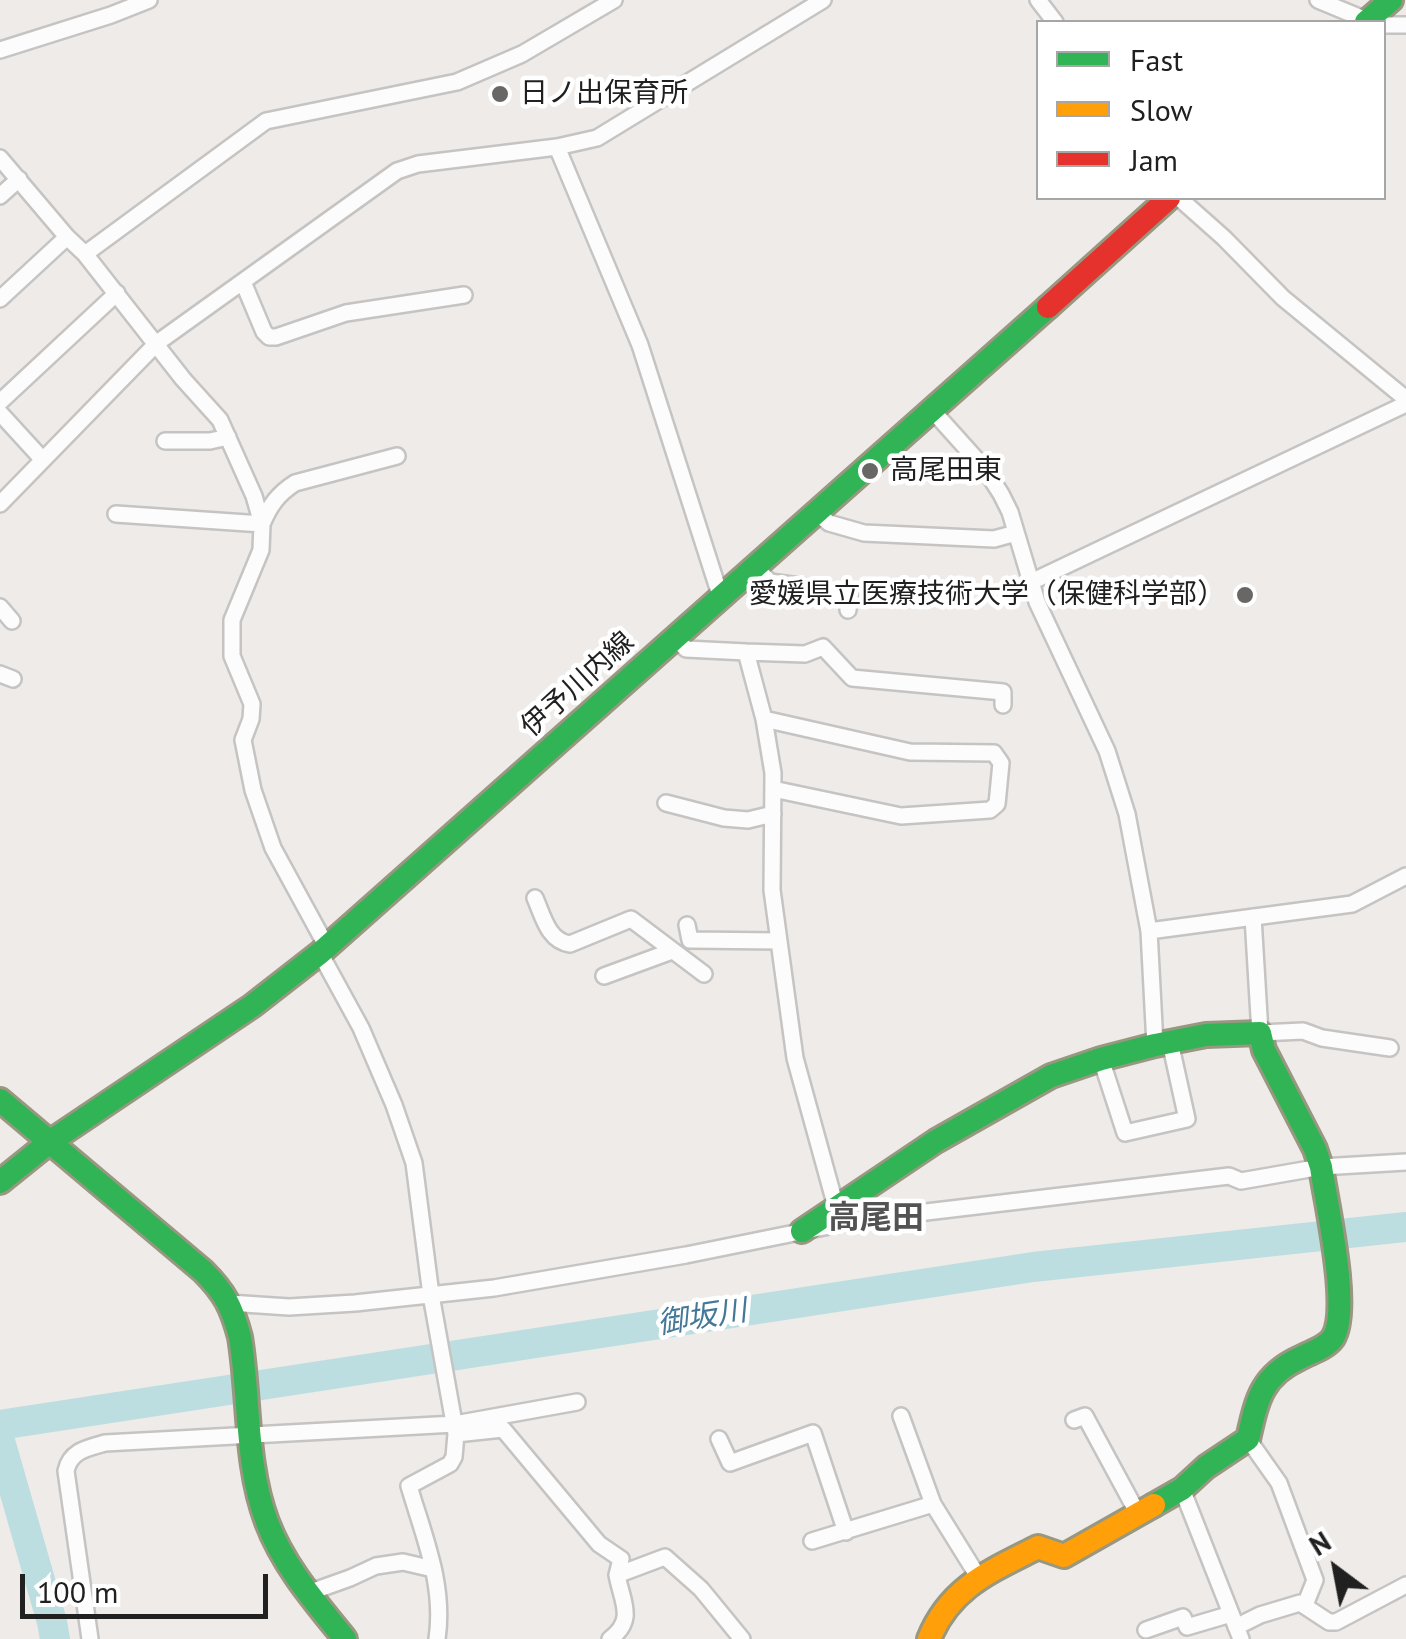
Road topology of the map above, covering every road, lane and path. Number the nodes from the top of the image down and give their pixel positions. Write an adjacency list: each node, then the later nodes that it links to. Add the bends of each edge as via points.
1 (149, 0): 10 (street)
2 (614, 0): 18 (street, via 522,54 457,82 266,121)
3 (823, 0): 11 (street, via 597,138)
4 (1038, 0): 7 (street)
5 (1320, 0): 8 (street)
6 (1391, 0): 9 (street)
7 (1054, 20)
8 (1364, 20)
9 (1370, 20)
10 (0, 50)
11 (557, 147): 19 (street, via 397,171); 39 (street, via 640,345)
12 (0, 158): 13 (street)
13 (18, 179): 14 (street); 17 (street)
14 (0, 196)
15 (1167, 200): 26 (street, 伊予川内線)
16 (1181, 200): 25 (street)
17 (67, 237): 18 (street); 22 (street)
18 (85, 254): 20 (street)
19 (243, 282): 21 (street, via 264,332 276,337 346,312); 23 (street)
20 (117, 293): 23 (street); 24 (street)
21 (464, 296)
22 (0, 299)
23 (157, 343): 28 (street); 31 (street)
24 (0, 402)
25 (1406, 402): 38 (street)
26 (932, 410): 33 (street, 伊予川内線); 36 (street, via 985,469)
27 (0, 413): 31 (street)
28 (228, 436): 29 (street); 35 (street)
29 (165, 441)
30 (398, 456): 35 (street, via 286,488)
31 (42, 460): 32 (street)
32 (0, 504)
33 (817, 513): 36 (street, via 864,533); 37 (street, 伊予川内線)
34 (116, 514): 35 (street)
35 (262, 524): 55 (street, via 260,550 232,620 232,656 252,704 244,740 273,848)
36 (1016, 533): 38 (street)
37 (756, 568): 39 (street, 伊予川内線); 41 (street, via 770,582 850,594)
38 (1032, 582): 53 (street, via 1107,751 1127,814)
39 (721, 598): 43 (street, 伊予川内線)
40 (0, 607): 42 (street)
41 (848, 610)
42 (12, 621)
43 (676, 638): 44 (street, via 686,649); 55 (street, 伊予川内線)
44 (746, 652): 45 (street, via 806,654 824,647 852,678 1004,692); 46 (street)
45 (1003, 705)
46 (764, 719): 47 (street); 47 (street, via 910,752 994,753 1000,763 997,804 990,810 902,816)
47 (773, 789): 49 (street)
48 (666, 803): 49 (street, via 724,818)
49 (773, 814): 54 (street)
50 (1406, 876): 52 (street, via 1352,904)
51 (535, 898): 56 (street, via 559,942 570,944 631,919)
52 (1253, 917): 53 (street); 59 (street)
53 (1149, 931): 60 (street)
54 (779, 940): 56 (street, via 688,932); 68 (street, via 794,1058)
55 (323, 950): 64 (street, 伊予川内線, via 252,1006); 70 (street, via 414,1163)
56 (676, 954): 57 (street); 58 (street)
57 (704, 974)
58 (604, 976)
59 (1260, 1033): 60 (street); 61 (street, via 1303,1031); 66 (street)
60 (1163, 1044): 62 (street); 62 (street, via 1187,1120 1125,1132)
61 (1390, 1048)
62 (1101, 1060): 68 (street, via 1006,1100)
63 (0, 1100): 64 (street)
64 (51, 1141): 67 (street, 伊予川内線); 71 (street, via 204,1271)
65 (1406, 1162): 66 (street)
66 (1321, 1172): 69 (street, via 1241,1181 1229,1176); 78 (street, via 1338,1325 1323,1346 1269,1377)
67 (0, 1182)
68 (836, 1207): 69 (street)
69 (802, 1231): 70 (street)
70 (433, 1301): 71 (street); 75 (street)
71 (231, 1308): 76 (street)
72 (577, 1402): 75 (street)
73 (901, 1416): 80 (street)
74 (1074, 1420): 81 (street, via 1085,1416)
75 (455, 1424): 76 (street); 84 (street, via 450,1464 409,1486); 85 (street, via 502,1429 599,1544 620,1559)
76 (250, 1433): 88 (street, via 272,1537); 92 (street, via 105,1444 70,1458 66,1471)
77 (719, 1439): 82 (street, via 730,1463 813,1433)
78 (1248, 1439): 79 (street); 89 (street, via 1280,1483 1315,1580)
79 (1182, 1490): 81 (street); 90 (street)
80 (933, 1504): 82 (street); 86 (street)
81 (1138, 1514): 86 (street, via 1064,1556 1038,1548)
82 (846, 1532): 83 (street)
83 (812, 1541)
84 (434, 1569): 88 (street, via 403,1562 376,1566); 94 (street)
85 (617, 1575): 95 (street, via 626,1616); 96 (street, via 665,1557)
86 (979, 1578): 97 (street, via 935,1619)
87 (1406, 1585): 89 (street, via 1336,1622)
88 (308, 1593): 93 (street)
89 (1305, 1605): 90 (street, via 1284,1606)
90 (1236, 1627): 91 (street, via 1187,1627 1183,1617)
91 (1146, 1630)
92 (90, 1639)
93 (344, 1639)
94 (436, 1639)
95 (610, 1639)
96 (742, 1639)
97 (929, 1639)

